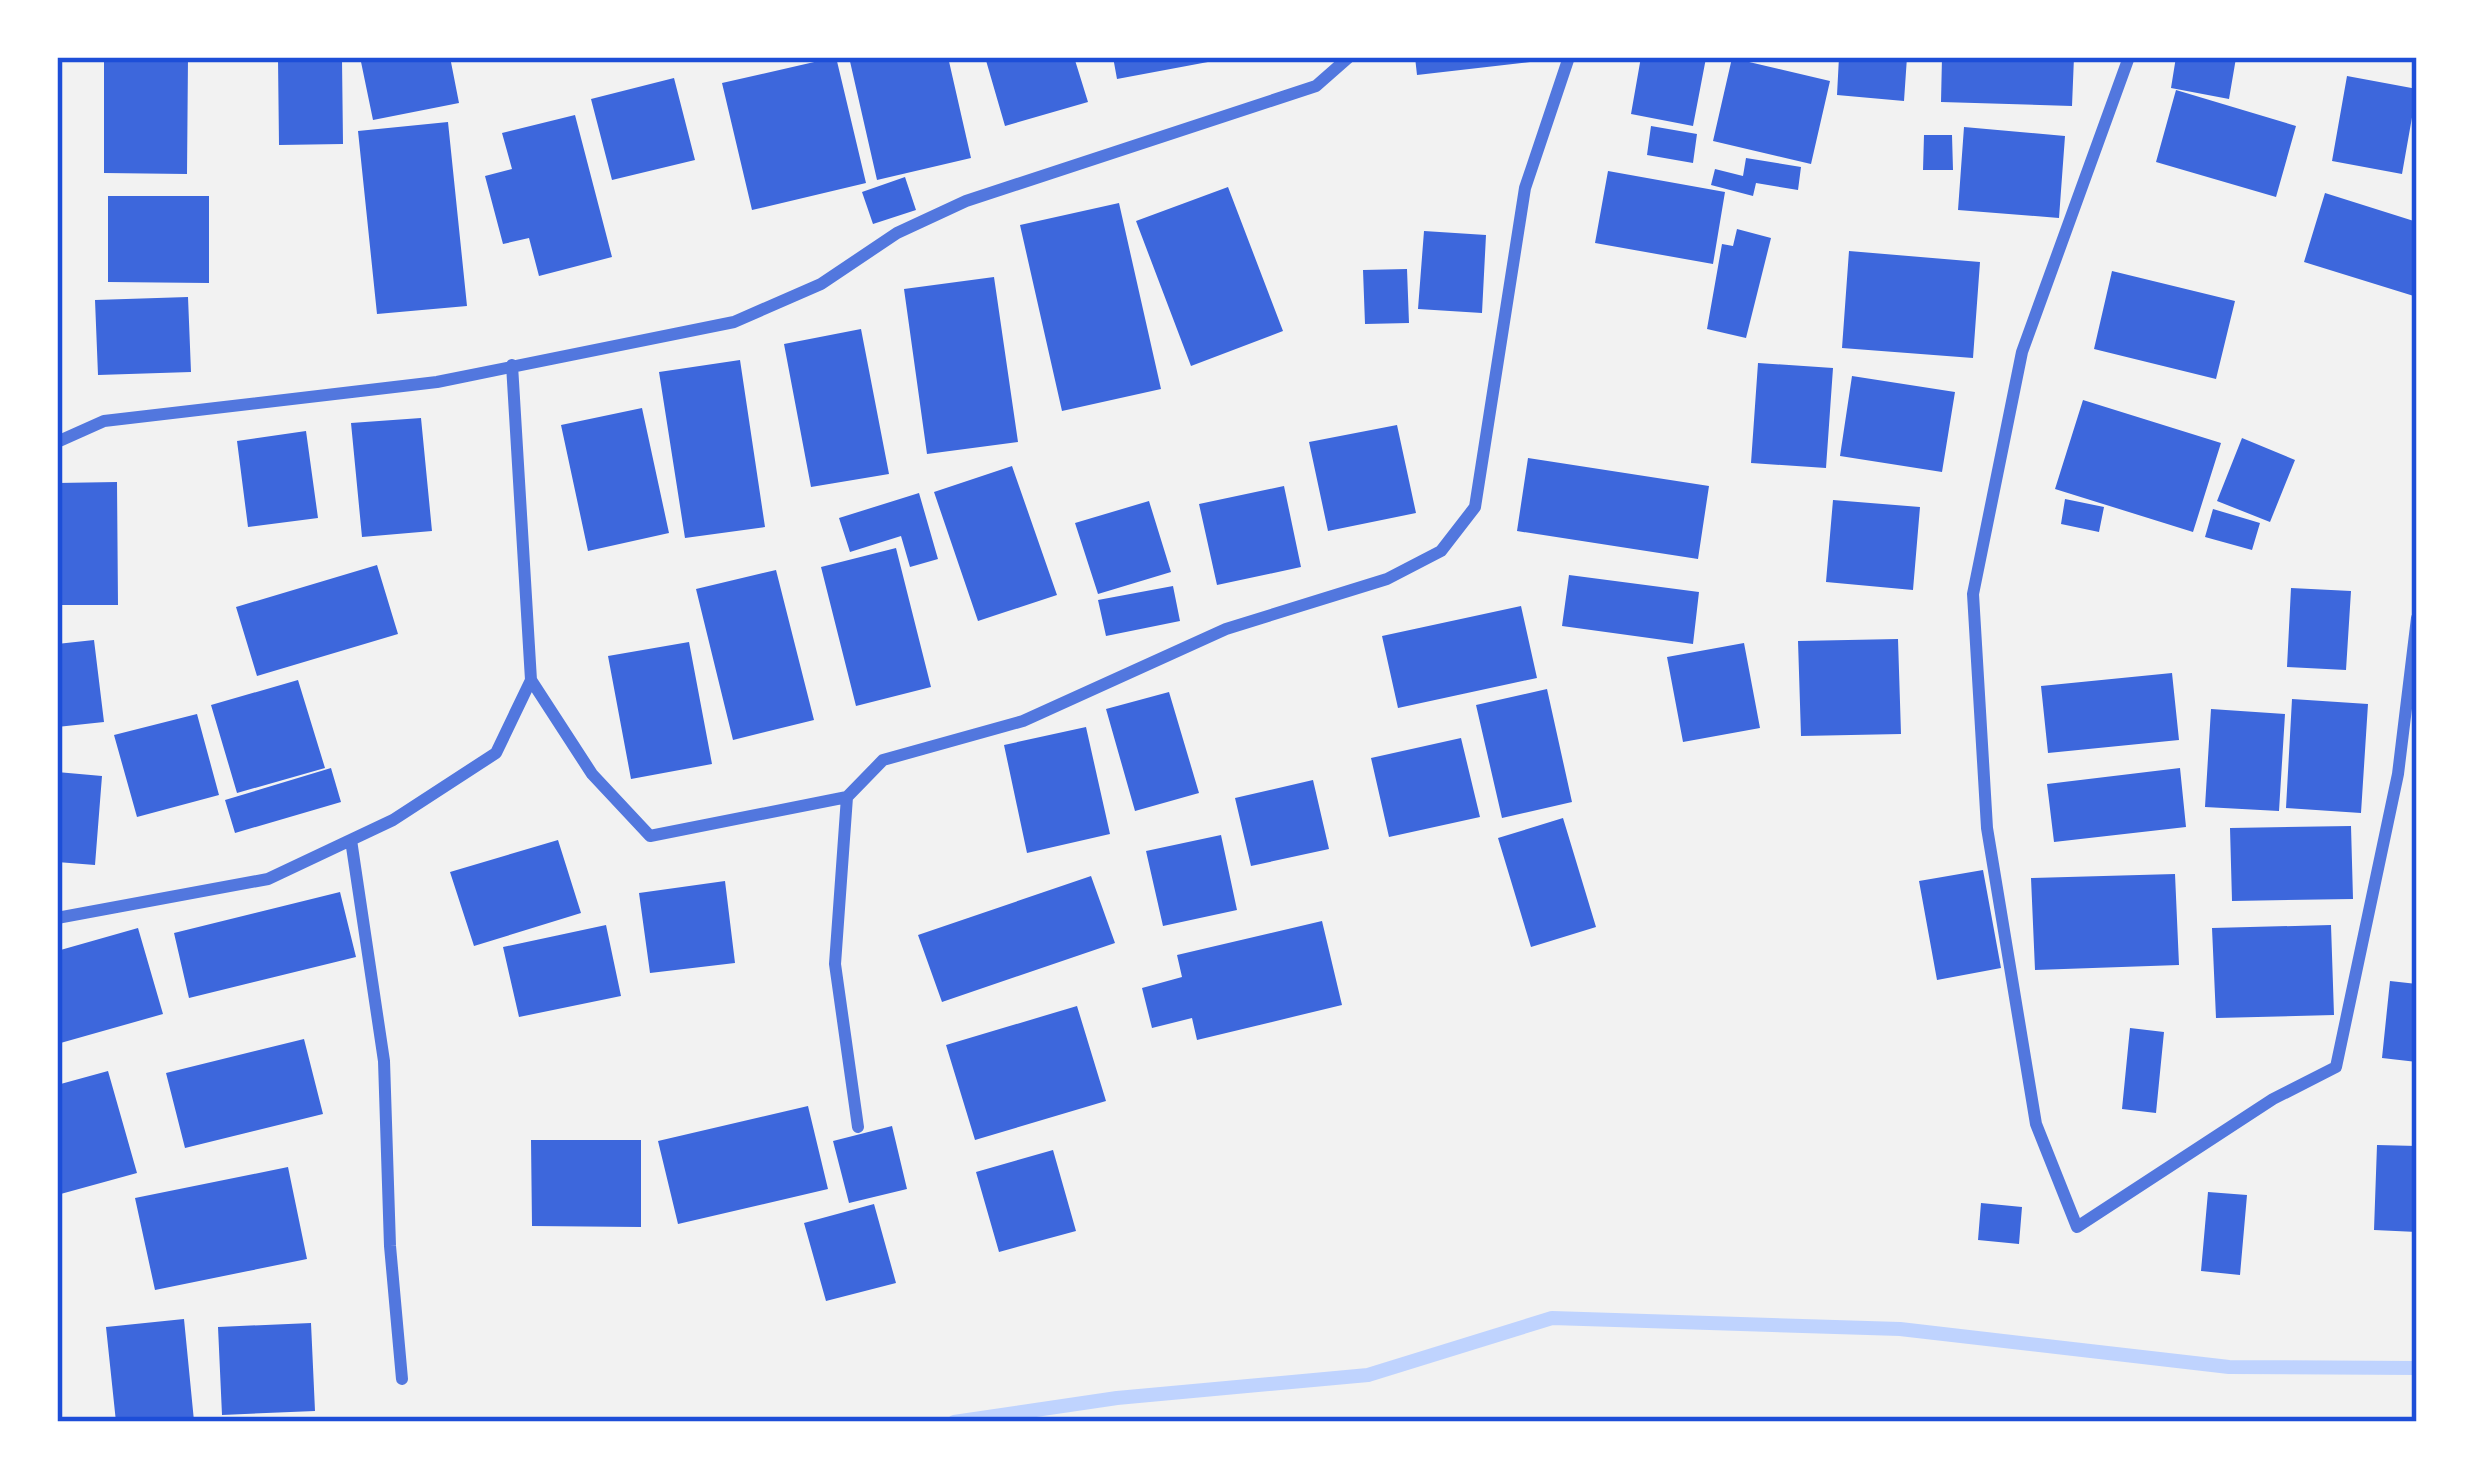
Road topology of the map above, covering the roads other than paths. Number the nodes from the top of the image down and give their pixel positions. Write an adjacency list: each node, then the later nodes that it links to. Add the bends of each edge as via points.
1 (1349, 57): 4 (street, via 1316,86 966,201 897,232 821,284 734,322)
2 (1569, 57): 8 (street, via 1525,188 1475,507 1441,550 1387,579 1226,629 1023,721 883,760)
3 (2129, 57): 6 (street, via 2022,352 1973,594 1987,828 2036,1124 2077,1227 2336,1067 2398,774)
4 (512, 365): 5 (street, via 436,382 104,421); 7 (street)
5 (57, 442)
6 (2417, 618)
7 (531, 680): 8 (street, via 592,774 650,836); 9 (street, via 496,753)
8 (847, 797): 11 (street, via 836,964)
9 (351, 840): 10 (street, via 268,879); 12 (street, via 384,1061)
10 (57, 918)
11 (858, 1127)
12 (402, 1379)

